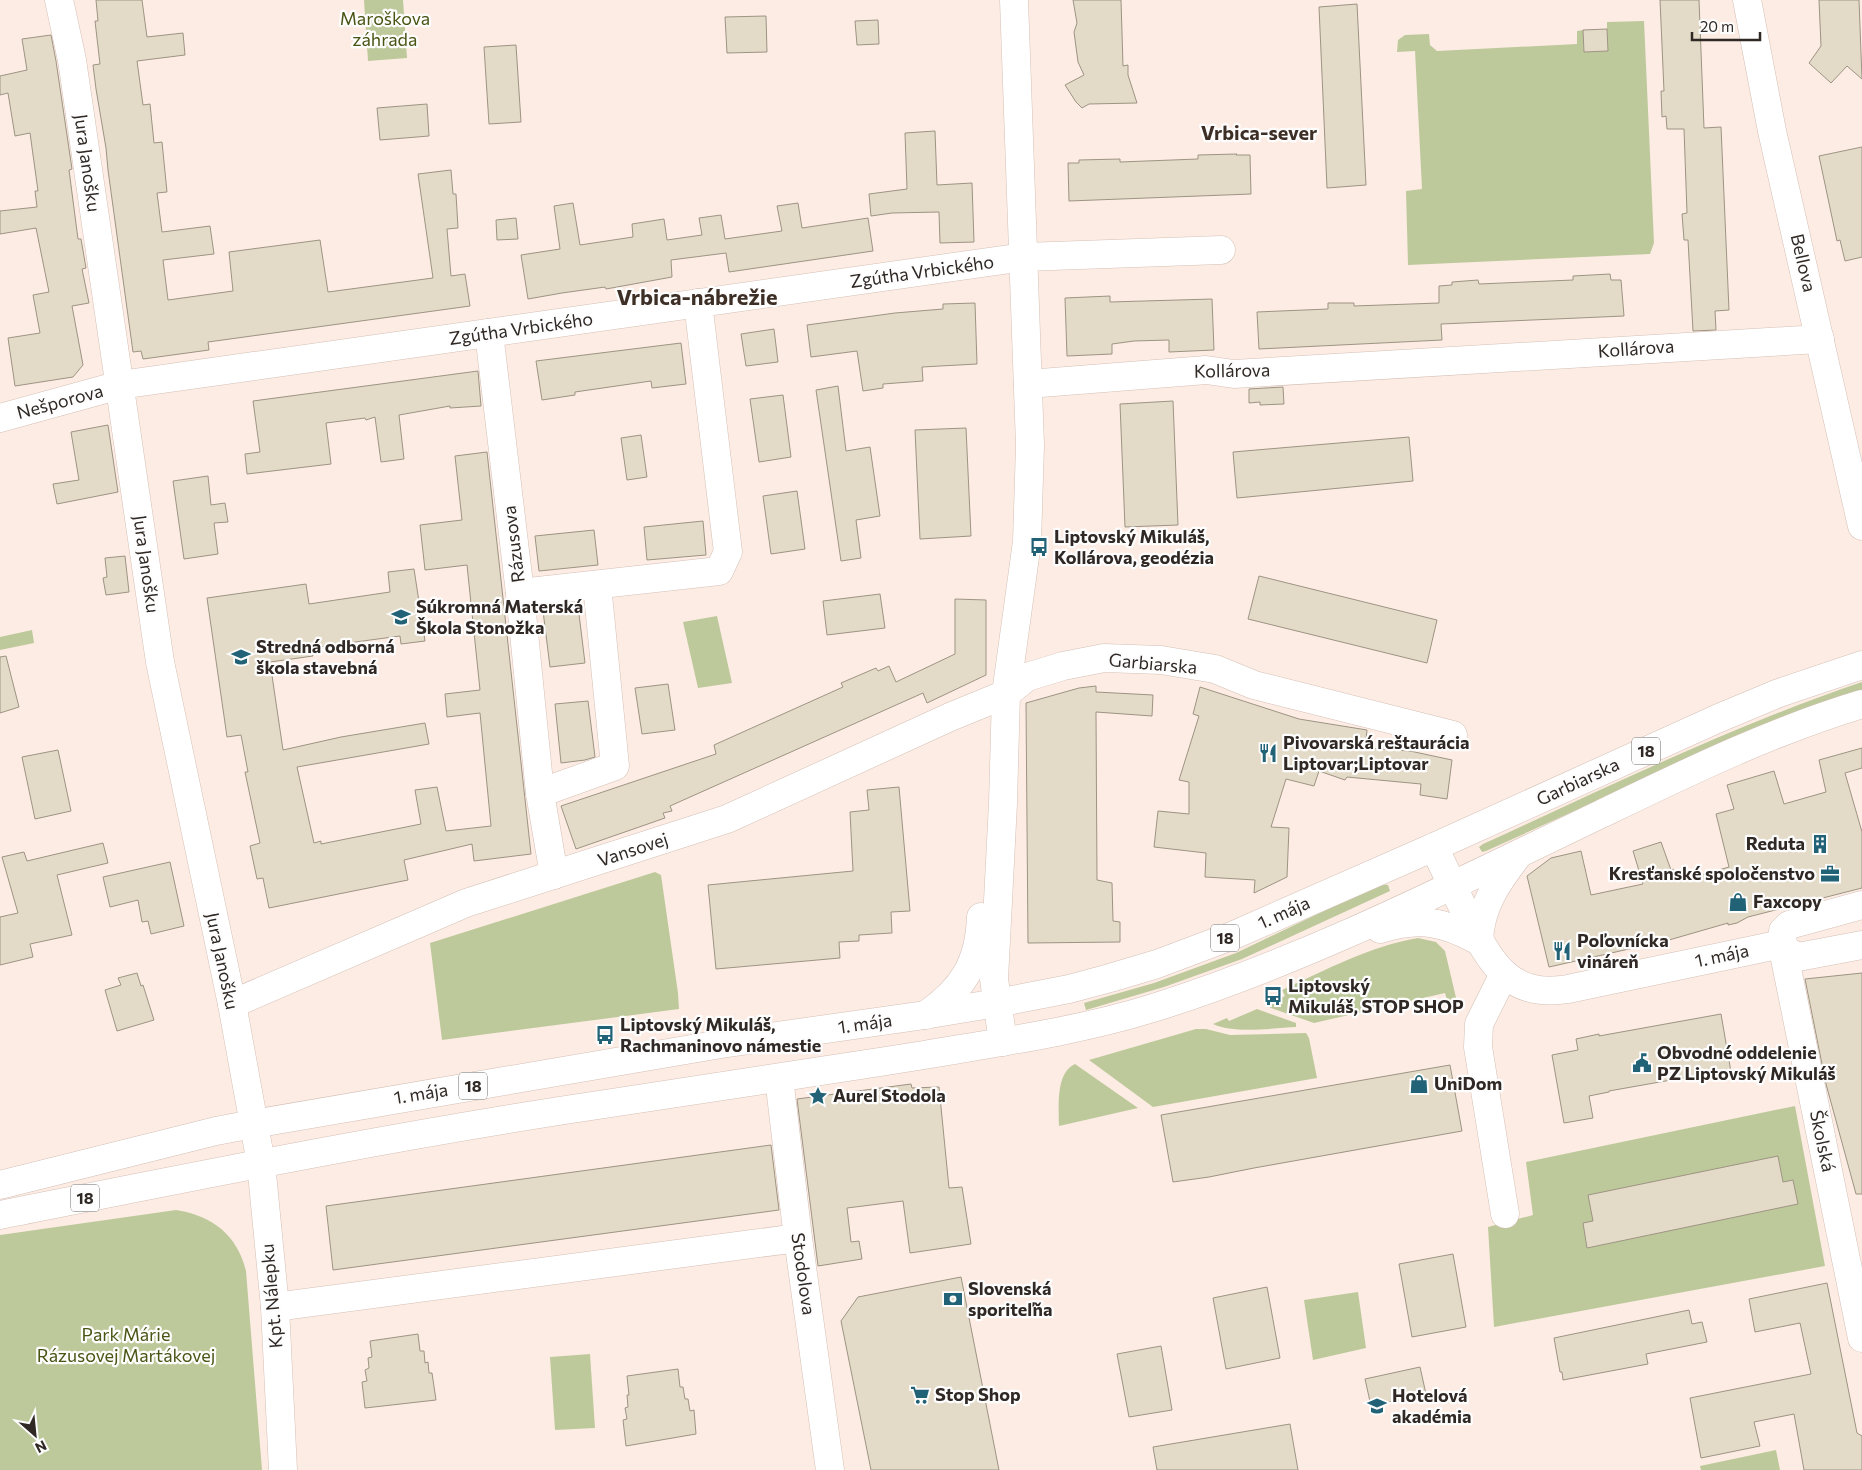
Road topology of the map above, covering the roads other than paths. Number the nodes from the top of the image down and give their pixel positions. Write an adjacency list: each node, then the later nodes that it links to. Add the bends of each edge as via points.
1 (59, 0): 10 (street, Jura Janošku, via 72,60)
2 (1014, 0): 5 (street)
3 (1747, 0): 8 (street, Bellova, via 1772,131)
4 (1222, 250): 5 (street, Zgútha Vrbického)
5 (1024, 257): 6 (street, Zgútha Vrbického); 9 (street)
6 (698, 303): 7 (street, Zgútha Vrbického); 13 (street, via 728,552 719,571)
7 (489, 333): 10 (street, Zgútha Vrbického); 14 (street, Rázusova)
8 (1820, 339): 9 (street, Kollárova, via 1234,374 1206,370); 12 (street, Bellova)
9 (1028, 384): 16 (street, via 1027,542)
10 (120, 385): 11 (street, Nešporova); 32 (street, Jura Janošku, via 160,662)
11 (0, 418)
12 (1862, 526)
13 (597, 585): 14 (street); 19 (street, via 615,766)
14 (520, 593): 19 (street, Rázusova)
15 (1862, 664): 21 (street, Garbiarska / 18, via 1719,718)
16 (1016, 686): 18 (street, Garbiarska, via 1063,666 1104,658 1161,660 1215,669 1254,685); 20 (street); 23 (street, Vansovej, via 727,819)
17 (1862, 704): 22 (street, 18, via 1750,745)
18 (1453, 735)
19 (540, 794): 23 (street, Rázusova)
20 (1002, 827): 31 (street, via 994,972); 33 (street, via 984,864 980,940 972,965 954,992)
21 (1434, 847): 24 (street, 1. mája); 31 (street, 1. mája / 18, via 1234,935 1165,961 1069,989)
22 (1520, 853): 24 (street, 18); 27 (street, via 1500,880 1485,909)
23 (554, 875): 32 (street, Vansovej, via 466,903)
24 (1452, 885): 26 (street, 18); 27 (street, 1. mája)
25 (1862, 905): 28 (street, via 1789,925 1783,931)
26 (1336, 938): 27 (street, via 1426,922 1452,927); 34 (street, 18, via 1227,984 1148,1009 1079,1028)
27 (1479, 941): 30 (street, 1. mája, via 1491,961)
28 (1782, 944): 29 (street, via 1798,957); 30 (street, 1. mája, via 1552,992 1526,987); 43 (street, Školská)
29 (1862, 945)
30 (1504, 974): 39 (street, via 1479,1024 1478,1047)
31 (997, 1003): 33 (street, 1. mája / 18); 34 (street)
32 (232, 1004): 36 (street, Jura Janošku)
33 (926, 1015): 36 (street, 1. mája / 18, via 721,1044)
34 (1003, 1042): 35 (street, 18)
35 (779, 1078): 37 (street, 18, via 539,1114); 41 (street, Stodolova)
36 (253, 1124): 37 (street, Kpt. Nálepku); 38 (street, 1. mája / 18)
37 (261, 1163): 40 (street, 18); 42 (street, Kpt. Nálepku)
38 (0, 1185)
39 (1505, 1214)
40 (0, 1215)
41 (798, 1238): 42 (street); 45 (street, Stodolova)
42 (275, 1307): 44 (street, Kpt. Nálepku)
43 (1862, 1338)
44 (283, 1470)
45 (830, 1470)

